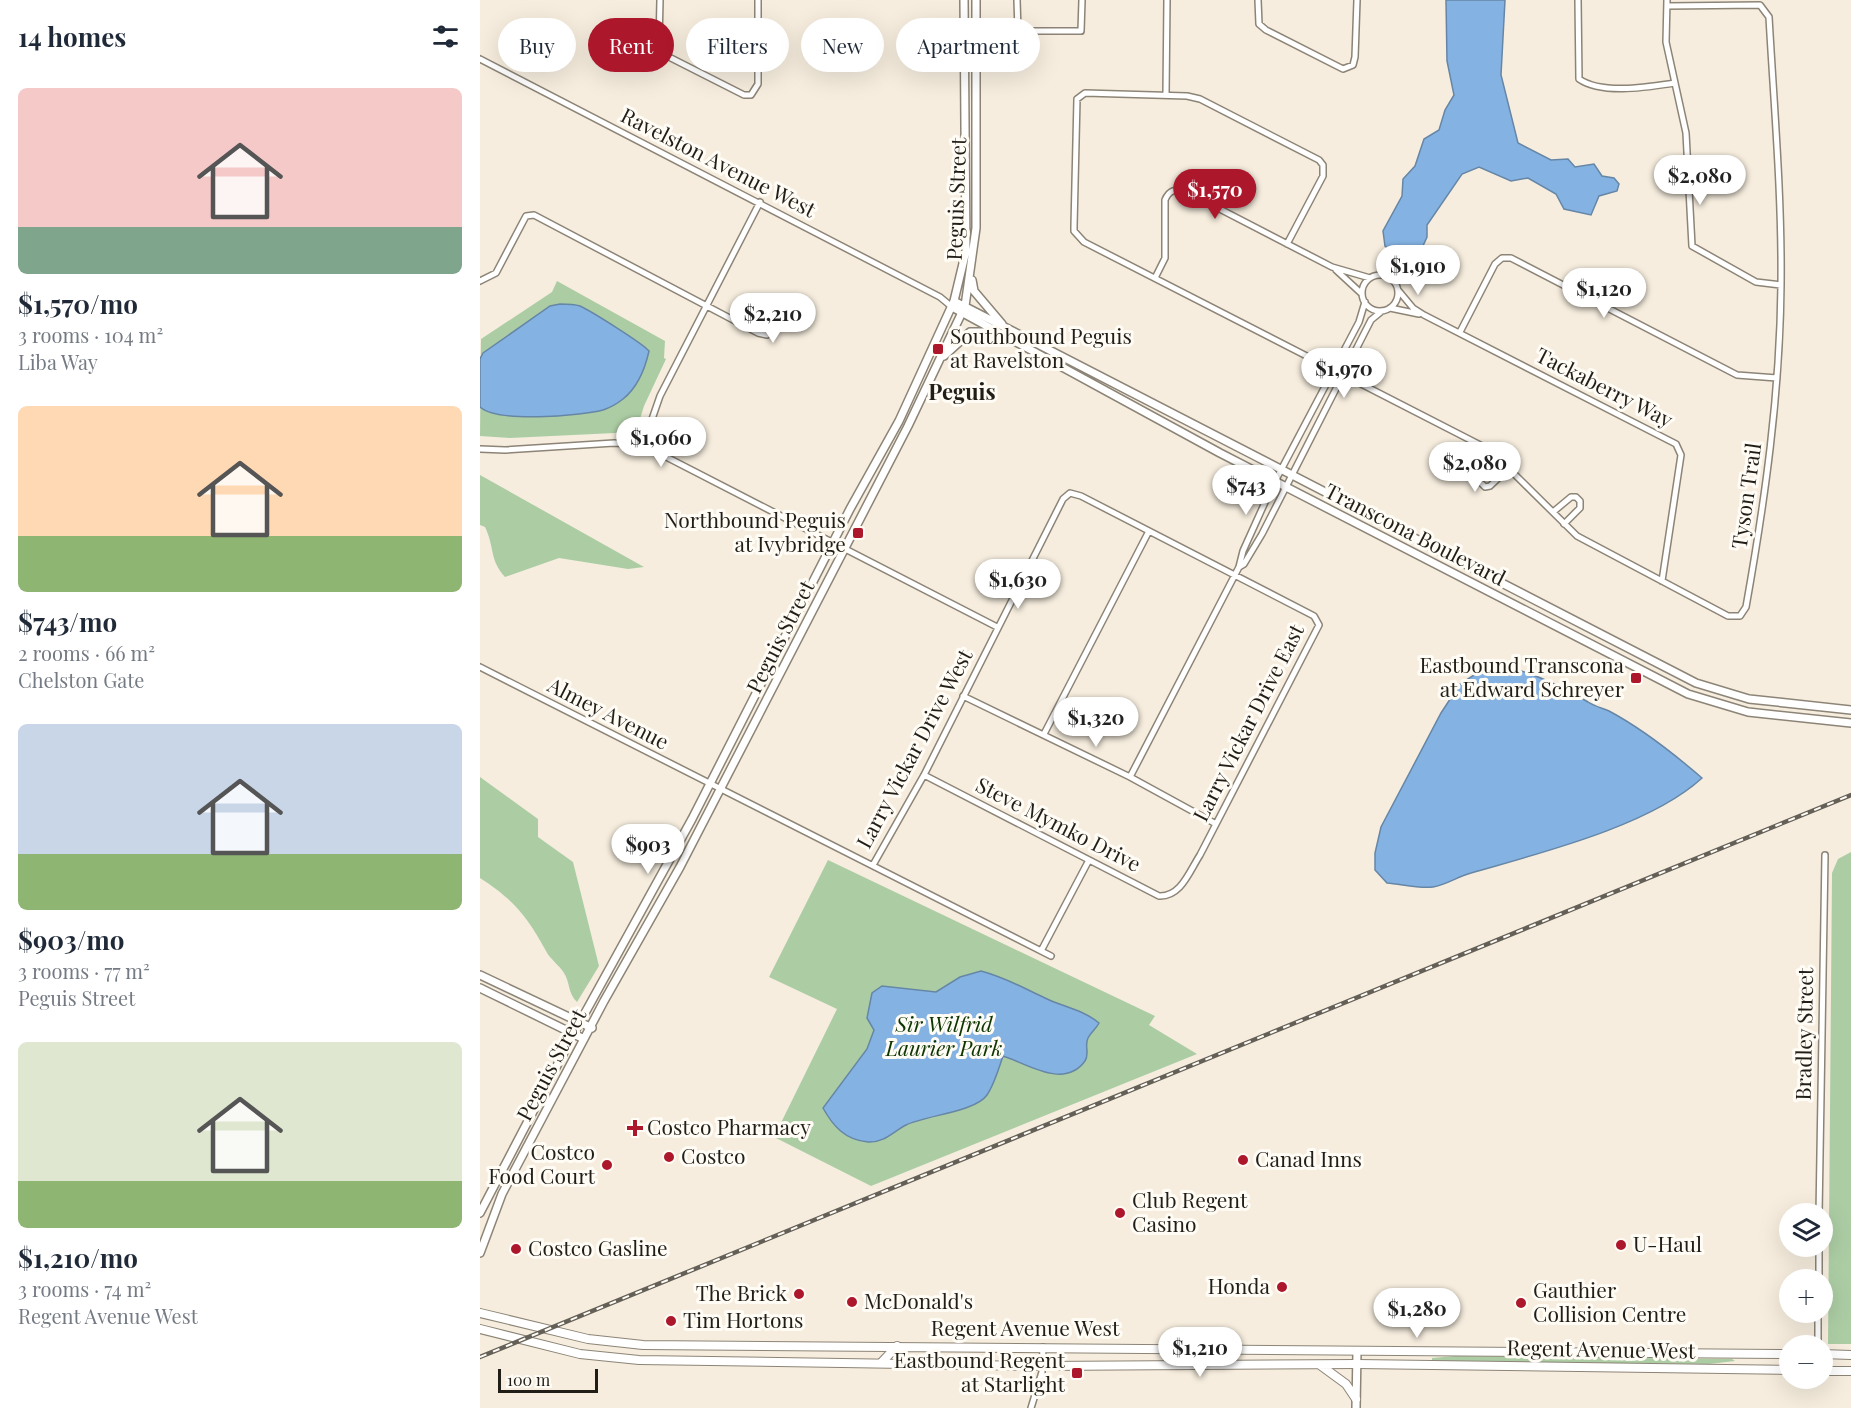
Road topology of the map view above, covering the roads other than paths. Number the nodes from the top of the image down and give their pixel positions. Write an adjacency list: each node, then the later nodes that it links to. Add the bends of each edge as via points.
1 (660, 0): 2 (street, via 659,43 665,55 751,95 758,84)
2 (758, 0)
3 (964, 0): 26 (street, Peguis Street, via 966,251)
4 (976, 0): 18 (street, Peguis Street, via 976,228)
5 (1017, 0): 6 (street, via 1018,32 1081,31)
6 (1082, 0)
7 (1167, 0): 14 (street)
8 (1258, 0): 9 (street, via 1259,24 1266,30 1343,69 1353,65 1355,57)
9 (1357, 0)
10 (1578, 0): 13 (street, via 1579,79 1589,86 1642,88)
11 (1667, 3): 13 (street, via 1666,42); 22 (street, Tyson Trail, via 1760,5 1769,16)
12 (480, 59): 15 (street, Ravelston Avenue West)
13 (1675, 83): 22 (street, via 1686,133 1692,246 1756,282)
14 (1166, 94): 16 (street, via 1200,99 1322,162 1323,176); 19 (street, Tyson Trail, via 1085,93 1076,103 1074,231 1084,242)
15 (760, 202): 26 (street, Ravelston Avenue West); 27 (street)
16 (1287, 244): 17 (street); 19 (street, via 1185,191 1176,190 1165,200 1165,258)
17 (1332, 267): 20 (street); 24 (street)
18 (971, 275): 29 (street, Peguis Street); 33 (street, via 974,291)
19 (1155, 278): 37 (street, Tyson Trail)
20 (1370, 278): 23 (street, via 1378,274 1388,276); 24 (street)
21 (480, 281): 27 (street, via 496,273 526,216 534,215)
22 (1781, 285): 39 (street, Tyson Trail)
23 (1398, 290): 28 (street, via 1397,300); 31 (street)
24 (1362, 294): 25 (street)
25 (1365, 302): 30 (street); 37 (street)
26 (953, 304): 29 (street, Transcona Boulevard); 51 (street, Peguis Street, via 899,421)
27 (706, 305): 32 (street); 40 (street, via 660,396)
28 (1390, 308): 30 (street); 31 (street)
29 (963, 309): 33 (street, Transcona Boulevard); 34 (street, Transcona Boulevard); 36 (street, Peguis Street)
30 (1382, 311): 38 (street, via 1371,320)
31 (1424, 315): 35 (street, Tackaberry Way)
32 (740, 323): 32 (street, via 767,334 775,325 772,319 764,317)
33 (1009, 330): 44 (street, Transcona Boulevard)
34 (998, 332): 36 (street, via 970,332); 46 (street, Transcona Boulevard)
35 (1460, 332): 39 (street, via 1495,264 1502,258 1511,258 1737,375); 55 (street, Tackaberry Way, via 1676,444 1681,454)
36 (940, 360): 52 (street, Peguis Street)
37 (1334, 372): 38 (street, Tyson Trail); 44 (street)
38 (1343, 376): 42 (street, Tyson Trail, via 1490,450); 45 (street)
39 (1777, 378): 55 (street, Tyson Trail, via 1766,492 1746,607 1740,616 1728,616)
40 (643, 445): 41 (street); 51 (street)
41 (480, 449)
42 (1498, 458): 43 (street, Tyson Trail); 43 (street, via 1481,476 1485,487)
43 (1509, 468): 48 (street, Tyson Trail)
44 (1281, 471): 45 (street, Transcona Boulevard); 46 (street)
45 (1293, 477): 47 (street); 59 (street, Transcona Boulevard, via 1705,687 1749,699)
46 (1275, 482): 47 (street, Transcona Boulevard); 53 (street)
47 (1287, 488): 53 (street); 60 (street, Transcona Boulevard, via 1697,697 1748,712)
48 (1553, 512): 49 (street, Tyson Trail); 49 (street, via 1571,497 1580,501 1580,508)
49 (1564, 524): 55 (street, Tyson Trail, via 1577,536)
50 (1149, 531): 54 (street, Larry Vickar Drive West); 56 (street, Larry Vickar Drive West, via 1070,493 1063,499); 61 (street)
51 (833, 543): 52 (street); 64 (street, Peguis Street)
52 (845, 549): 56 (street); 65 (street, Peguis Street)
53 (1239, 567): 54 (street)
54 (1235, 574): 63 (street); 66 (street, Larry Vickar Drive East, via 1314,616 1319,626)
55 (1662, 581)
56 (997, 627): 58 (street, Larry Vickar Drive West)
57 (480, 667): 64 (street, Almey Avenue)
58 (963, 696): 61 (street); 62 (street, Larry Vickar Drive West)
59 (1851, 710)
60 (1851, 723)
61 (1044, 734): 63 (street)
62 (924, 775): 68 (street, Steve Mymko Drive); 69 (street, Larry Vickar Drive West)
63 (1130, 777): 66 (street)
64 (709, 784): 65 (street, Almey Avenue); 75 (street, Peguis Street)
65 (720, 790): 69 (street, Almey Avenue); 76 (street, Peguis Street)
66 (1216, 824): 70 (street, Larry Vickar Drive East)
67 (1825, 855): 79 (street, Bradley Street)
68 (1089, 860): 70 (street, Steve Mymko Drive, via 1159,896); 71 (street)
69 (873, 865): 71 (street, Almey Avenue)
70 (1177, 891)
71 (1041, 951): 72 (street, Almey Avenue)
72 (1051, 956)
73 (480, 975): 75 (street)
74 (480, 988): 77 (street)
75 (580, 1022): 76 (street); 77 (street, Peguis Street)
76 (592, 1028): 78 (street, Peguis Street)
77 (574, 1033): 78 (street); 80 (street, Peguis Street)
78 (584, 1039): 81 (street, Peguis Street, via 502,1194)
79 (1820, 1203)
80 (480, 1213)
81 (480, 1253)
82 (480, 1313): 84 (main road, Regent Avenue West, via 588,1340)
83 (480, 1329): 91 (main road, Regent Avenue West, via 580,1354)
84 (713, 1345): 85 (main road, Regent Avenue West); 91 (main road)
85 (897, 1346): 86 (main road, Regent Avenue West); 92 (main road)
86 (1043, 1347): 87 (main road, Regent Avenue West); 95 (street)
87 (1357, 1352): 88 (main road, Regent Avenue West); 94 (street)
88 (1779, 1354)
89 (1833, 1354): 90 (main road)
90 (1851, 1354)
91 (714, 1361): 92 (main road, Regent Avenue West)
92 (881, 1363): 95 (main road, Regent Avenue West)
93 (1318, 1364): 94 (main road, Regent Avenue West); 95 (main road, Regent Avenue West); 99 (main road, via 1346,1384)
94 (1357, 1364): 96 (main road, Regent Avenue West); 99 (street)
95 (1043, 1366): 100 (street)
96 (1779, 1370)
97 (1833, 1371): 98 (main road)
98 (1851, 1371)
99 (1356, 1399): 101 (street)
100 (1031, 1408)
101 (1356, 1408)

